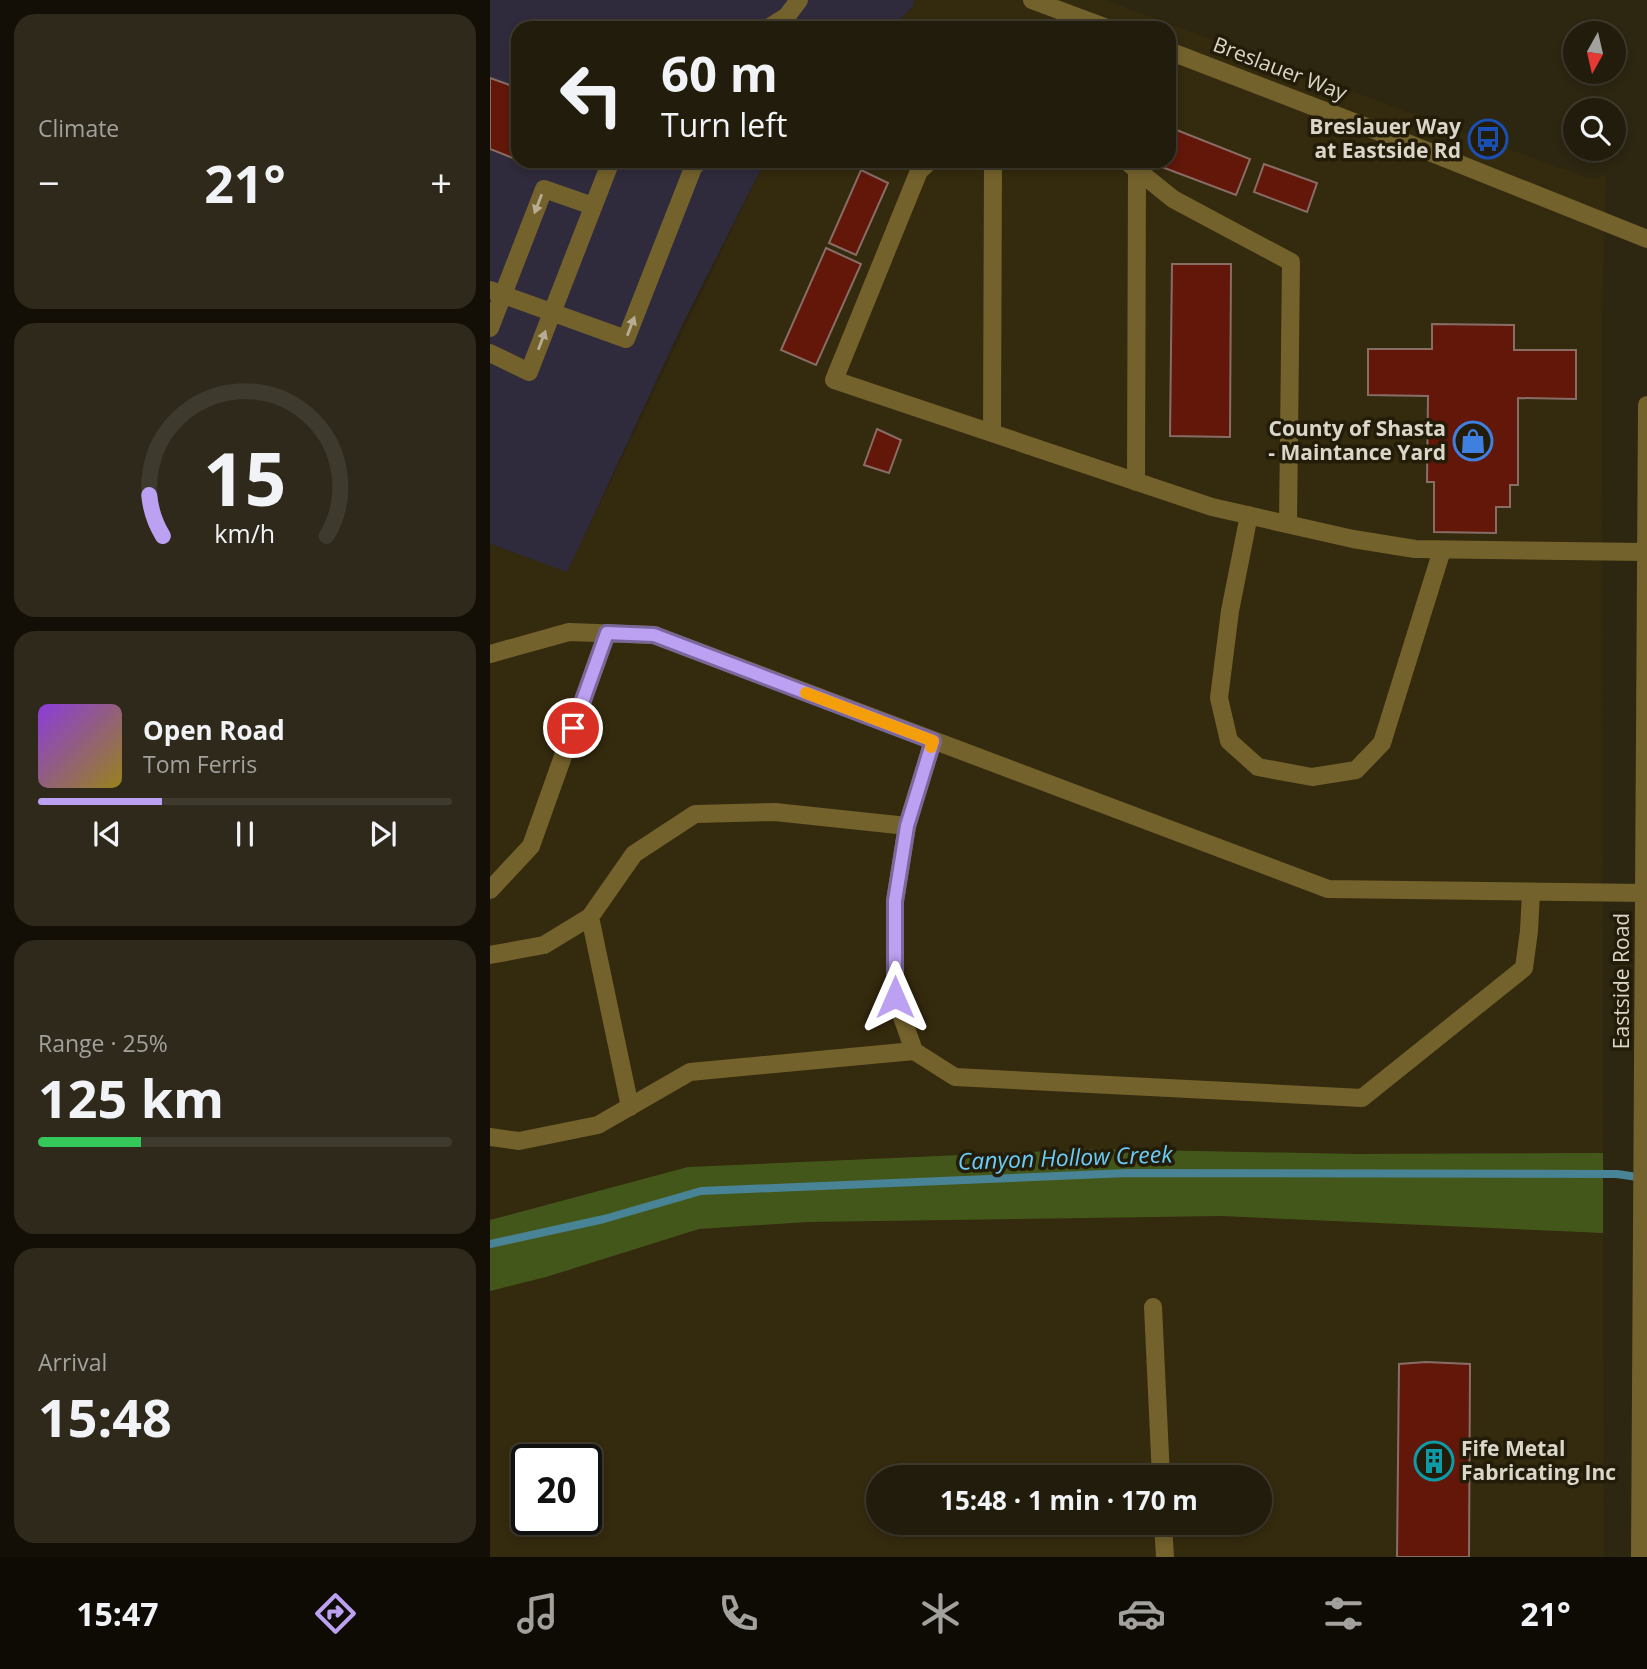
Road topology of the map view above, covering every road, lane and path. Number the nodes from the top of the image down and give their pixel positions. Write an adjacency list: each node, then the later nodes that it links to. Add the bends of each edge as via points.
1 (799, 0): 3 (street)
2 (1032, 0): 4 (street)
3 (788, 21)
4 (1088, 21)
5 (1176, 54): 13 (street, Breslauer Way)
6 (608, 168): 12 (street)
7 (693, 168): 15 (street, one-way to 7, via 626,340)
8 (922, 168): 19 (street, via 834,380)
9 (993, 168): 19 (street)
10 (1131, 168): 20 (street)
11 (1134, 168): 22 (street, via 1173,199 1292,262)
12 (593, 206): 14 (street, one-way to 14, via 544,189); 15 (street)
13 (1647, 239)
14 (496, 293): 15 (street); 16 (street)
15 (552, 313): 17 (street, one-way to 15, via 529,372)
16 (490, 328)
17 (490, 353)
18 (1647, 405): 24 (street, Eastside Road)
19 (992, 433): 20 (street)
20 (1136, 482): 21 (street)
21 (1249, 515): 22 (street); 23 (street, via 1230,611 1221,708 1229,741 1258,767 1312,777 1356,770 1382,743)
22 (1288, 524): 23 (street, via 1366,541)
23 (1442, 550): 24 (street)
24 (1646, 552): 31 (street, Eastside Road)
25 (607, 633): 26 (street, via 569,632); 27 (street, via 654,635); 29 (street, via 531,846)
26 (490, 653)
27 (933, 741): 28 (street); 30 (street, via 1328,889)
28 (907, 826): 32 (street, via 775,811 695,814 634,854); 34 (street, via 895,901 895,997)
29 (490, 890)
30 (1531, 892): 31 (street); 34 (street, via 1524,968 1362,1098 954,1077)
31 (1645, 893): 41 (street, Eastside Road)
32 (590, 917): 33 (street, via 544,946); 35 (street)
33 (490, 955)
34 (914, 1051): 35 (street, via 690,1072)
35 (630, 1107): 36 (street, via 598,1125 519,1142)
36 (490, 1137)
37 (1153, 1307): 38 (street)
38 (1160, 1465)
39 (1164, 1535): 40 (street)
40 (1165, 1557)
41 (1640, 1557)

